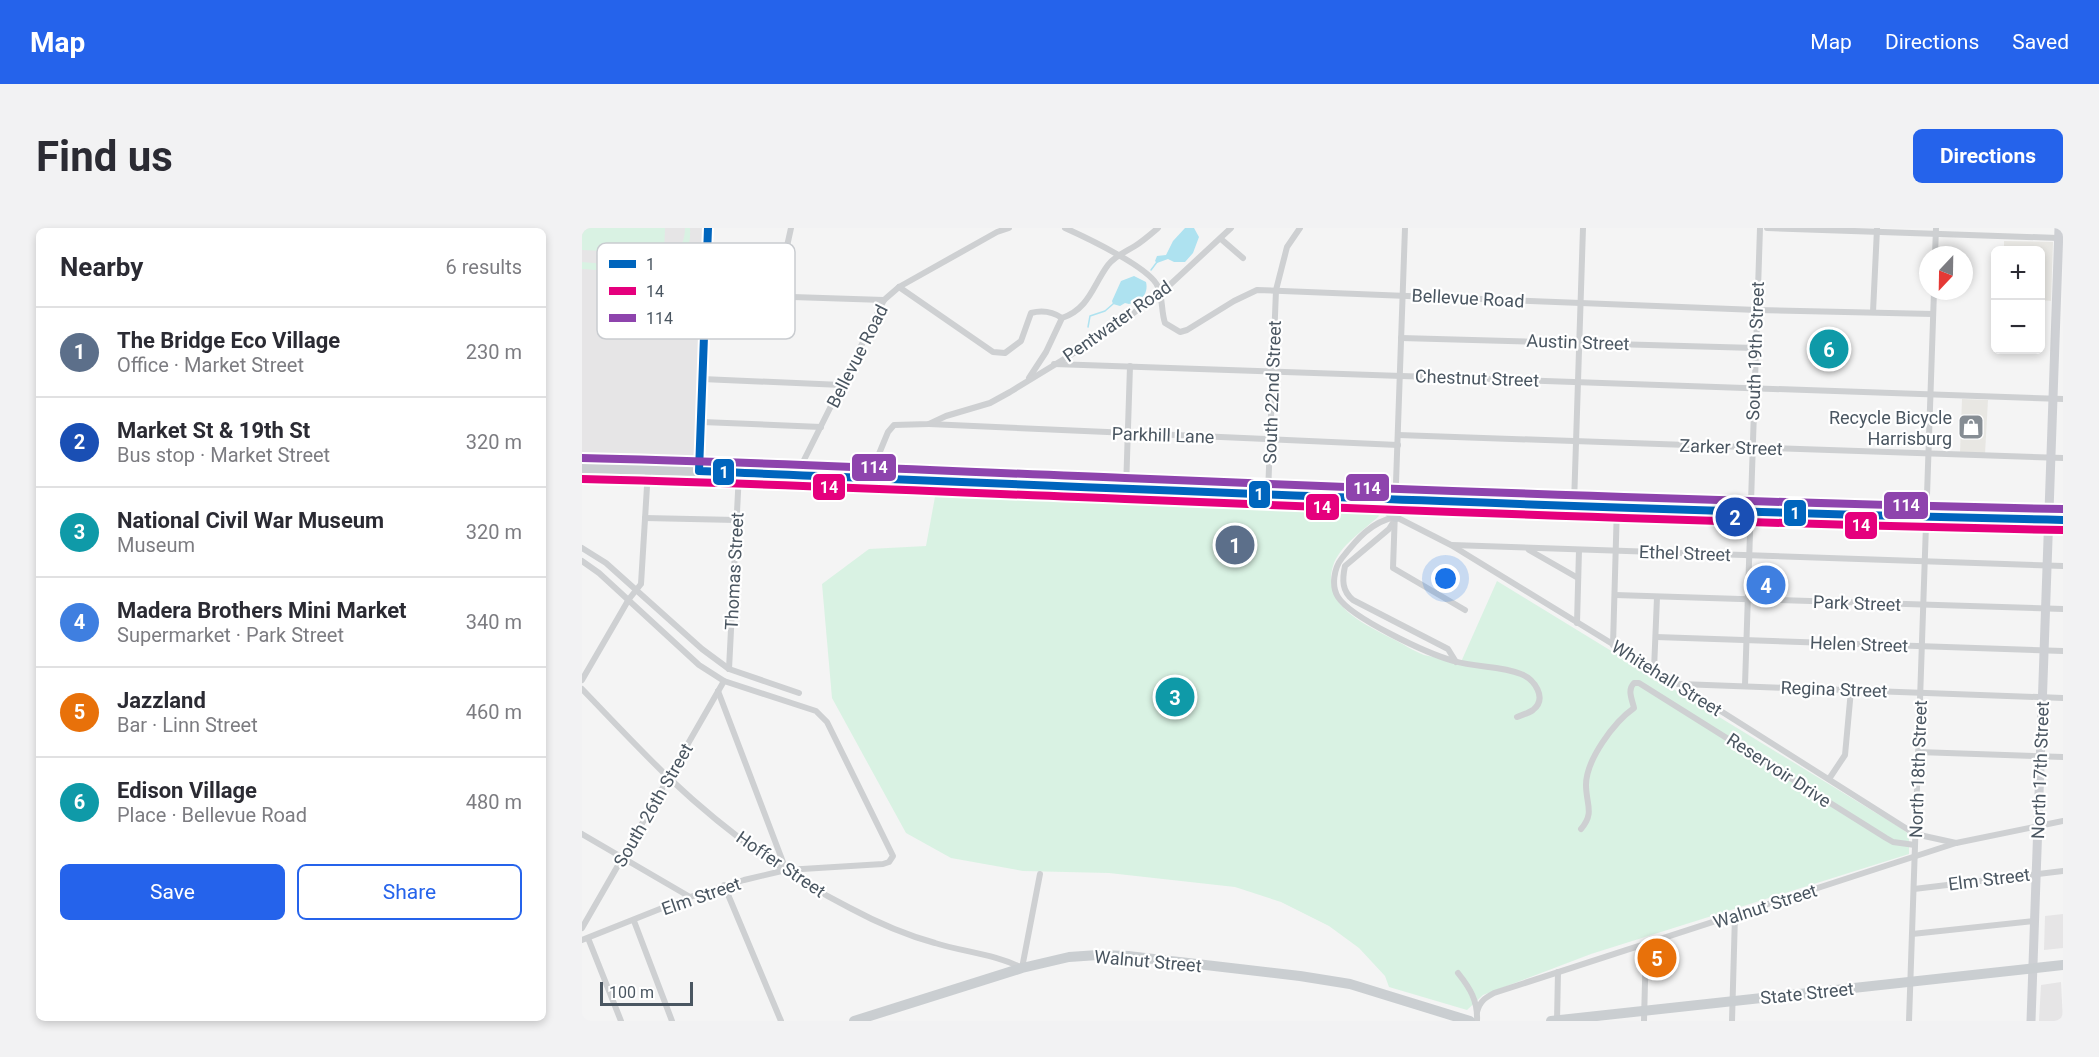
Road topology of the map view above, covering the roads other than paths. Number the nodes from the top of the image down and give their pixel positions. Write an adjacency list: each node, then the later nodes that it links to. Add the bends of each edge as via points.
1 (708, 228): 18 (street)
2 (791, 228): 19 (street)
3 (1009, 228): 13 (street, Bellevue Road)
4 (1065, 228): 21 (street, Bellevue Road)
5 (1158, 228): 21 (street)
6 (1231, 228): 17 (street, Pentwater Road)
7 (1300, 228): 24 (street, South 22nd Street, via 1287,247)
8 (1405, 228): 26 (street)
9 (1583, 228): 30 (street)
10 (1760, 228): 31 (street, South 19th Street)
11 (1767, 228): 14 (street)
12 (2059, 228): 16 (main road, North 17th Street)
13 (997, 230): 23 (street, Bellevue Road)
14 (1877, 230): 15 (street); 32 (street)
15 (1936, 231): 16 (street); 20 (street)
16 (2058, 238): 49 (main road, North 17th Street)
17 (1221, 239): 22 (street); 25 (street, Pentwater Road)
18 (707, 243)
19 (788, 243)
20 (1935, 246)
21 (1118, 254): 25 (street, Bellevue Road, via 1150,277); 34 (street, via 1088,300)
22 (1244, 258)
23 (899, 287): 28 (street, Bellevue Road); 34 (street, via 993,352 1005,353 1021,341 1031,313 1038,311)
24 (1276, 290): 25 (street, Bellevue Road, via 1257,290 1180,332 1165,323); 26 (street, Bellevue Road); 41 (street, South 22nd Street)
25 (1160, 294): 39 (street, Pentwater Road)
26 (1402, 295): 30 (street, Bellevue Road); 35 (street)
27 (795, 297): 28 (street)
28 (884, 300): 46 (street, Bellevue Road)
29 (1934, 300): 33 (street, North 18th Street)
30 (1581, 303): 31 (street, Bellevue Road); 37 (street)
31 (1757, 310): 32 (street, Bellevue Road); 38 (street, South 19th Street)
32 (1873, 312): 33 (street, Bellevue Road)
33 (1934, 314): 48 (street, North 18th Street)
34 (1062, 318): 44 (street)
35 (1401, 338): 37 (street, Austin Street); 42 (street)
36 (703, 339): 43 (street)
37 (1580, 342): 38 (street, Austin Street); 45 (street)
38 (1755, 348): 47 (street, South 19th Street)
39 (1054, 364): 40 (street, Chestnut Street); 44 (street)
40 (1130, 366): 41 (street, Chestnut Street); 53 (street)
41 (1272, 371): 42 (street, Chestnut Street); 55 (street, South 22nd Street)
42 (1400, 376): 45 (street, Chestnut Street); 54 (street)
43 (702, 378): 46 (street); 50 (street)
44 (1026, 381): 51 (street, via 990,403)
45 (1578, 382): 47 (street, Chestnut Street); 56 (street)
46 (842, 385): 52 (street, Bellevue Road)
47 (1754, 388): 48 (street, Chestnut Street); 58 (street, South 19th Street)
48 (1931, 394): 49 (street, Chestnut Street); 59 (street, North 18th Street)
49 (2058, 399): 60 (main road, North 17th Street)
50 (702, 422): 52 (street); 64 (street)
51 (929, 424): 53 (street, Parkhill Lane); 67 (street, via 894,425)
52 (821, 427): 66 (street, Bellevue Road)
53 (1127, 434): 55 (street, Parkhill Lane); 68 (street)
54 (1398, 435): 56 (street, Zarker Street); 57 (street)
55 (1270, 438): 57 (street, Parkhill Lane); 69 (street, South 22nd Street)
56 (1576, 441): 58 (street, Zarker Street); 72 (street)
57 (1398, 445): 71 (street)
58 (1752, 447): 59 (street, Zarker Street); 74 (street, South 19th Street)
59 (1929, 454): 60 (street, Zarker Street); 76 (street, North 18th Street)
60 (2051, 458): 61 (street, Zarker Street); 78 (main road, North 17th Street)
61 (2063, 458)
62 (582, 468): 63 (main road)
63 (648, 470): 64 (main road); 77 (street)
64 (699, 471): 65 (main road)
65 (739, 473): 66 (main road); 79 (street, Thomas Street)
66 (796, 476): 67 (main road)
67 (869, 478): 68 (main road)
68 (1126, 489): 69 (main road)
69 (1268, 493): 70 (main road)
70 (1371, 497): 71 (main road); 75 (main road)
71 (1396, 498): 72 (main road); 75 (street)
72 (1574, 504): 73 (main road)
73 (1617, 505): 74 (main road); 85 (street)
74 (1750, 510): 76 (main road); 86 (street, South 19th Street)
75 (1396, 517): 81 (street, Whitehall Street); 100 (street, via 1394,568); 108 (street, via 1389,529 1345,566 1343,584 1347,595 1448,649); 108 (street, via 1382,520 1363,534 1339,562 1334,578 1337,596 1377,626)
76 (1927, 517): 78 (main road); 88 (street, North 18th Street)
77 (645, 519): 79 (street); 92 (street, via 641,584)
78 (2049, 519): 80 (main road); 89 (main road, North 17th Street)
79 (736, 520): 109 (street, Thomas Street)
80 (2063, 520)
81 (1451, 545): 83 (street, Ethel Street); 101 (street, Whitehall Street)
82 (582, 548): 92 (street)
83 (1526, 548): 84 (street, Ethel Street); 91 (street)
84 (1579, 550): 85 (street, Ethel Street); 91 (street)
85 (1616, 551): 86 (street, Ethel Street); 93 (street)
86 (1749, 556): 88 (street, Ethel Street); 96 (street, South 19th Street)
87 (582, 561): 95 (street)
88 (1925, 561): 89 (street, Ethel Street); 97 (street, North 18th Street)
89 (2047, 566): 90 (street, Ethel Street); 98 (main road, North 17th Street)
90 (2063, 566)
91 (1578, 578): 101 (street)
92 (637, 590): 95 (street); 109 (street)
93 (1615, 595): 94 (street, Park Street); 104 (street)
94 (1657, 597): 96 (street, Park Street); 102 (street)
95 (628, 599): 111 (street); 112 (street, via 699,665)
96 (1747, 600): 97 (street, Park Street); 103 (street, South 19th Street)
97 (1923, 605): 98 (street, Park Street); 105 (street, North 18th Street)
98 (2046, 609): 99 (street, Park Street); 106 (main road, North 17th Street)
99 (2063, 609)
100 (1465, 610)
101 (1577, 622): 104 (street, Whitehall Street)
102 (1656, 637): 103 (street, Helen Street); 110 (street)
103 (1746, 641): 105 (street, Helen Street); 114 (street, South 19th Street)
104 (1613, 645): 110 (street, Whitehall Street)
105 (1922, 646): 106 (street, Helen Street); 119 (street, North 18th Street)
106 (2044, 650): 107 (street, Helen Street); 120 (main road, North 17th Street)
107 (2063, 651)
108 (1456, 662): 122 (street, via 1507,669 1532,681 1539,691 1538,702 1535,708)
109 (729, 669): 118 (street)
110 (1654, 670): 113 (street, Whitehall Street)
111 (582, 680)
112 (724, 681): 117 (street, South 26th Street); 137 (street, Elm Street, via 816,711 827,722 893,856 883,864)
113 (1678, 684): 114 (street, Regina Street); 127 (street, Whitehall Street)
114 (1745, 685): 116 (street, Regina Street)
115 (582, 690): 126 (street, Hoffer Street)
116 (1851, 690): 119 (street, Regina Street); 127 (street, via 1845,755)
117 (718, 691): 126 (street, South 26th Street); 137 (street)
118 (799, 693)
119 (1920, 693): 120 (street, Regina Street); 123 (street, North 18th Street)
120 (2043, 697): 121 (street, Regina Street); 124 (main road, North 17th Street)
121 (2063, 698)
122 (1517, 717)
123 (1918, 752): 124 (street); 132 (street, North 18th Street)
124 (2040, 756): 125 (street); 129 (main road, North 17th Street)
125 (2063, 756)
126 (669, 778): 136 (street, South 26th Street); 137 (street, Hoffer Street)
127 (1828, 779): 132 (street, Whitehall Street)
128 (2063, 821): 129 (street, Walnut Street)
129 (2038, 825): 133 (street, Walnut Street); 139 (main road, North 17th Street)
130 (1581, 829): 134 (street, Reservoir Drive, via 1589,816 1589,771 1607,737 1634,708 1631,687 1639,683 1886,838)
131 (582, 834): 136 (street)
132 (1915, 834): 133 (street, Whitehall Street); 134 (street, North 18th Street)
133 (1956, 843): 135 (street, Walnut Street)
134 (1915, 845): 135 (street, North 18th Street)
135 (1915, 857): 142 (street, North 18th Street); 144 (street, Walnut Street)
136 (622, 858): 143 (street); 147 (street, South 26th Street)
137 (786, 870): 141 (street, Elm Street); 152 (street, Hoffer Street, via 891,927)
138 (2063, 871): 139 (street, Elm Street)
139 (2037, 873): 142 (street, Elm Street); 146 (main road, North 17th Street)
140 (1040, 874): 152 (street)
141 (724, 885): 143 (street, Elm Street); 162 (street)
142 (1914, 888): 148 (street, North 18th Street)
143 (690, 897): 145 (street, Elm Street)
144 (1735, 915): 150 (street, Walnut Street); 157 (street)
145 (634, 921): 149 (street, Elm Street); 161 (street)
146 (2035, 921): 148 (street); 153 (main road, North 17th Street)
147 (582, 928)
148 (1912, 934): 156 (street, North 18th Street)
149 (585, 939): 160 (street)
150 (1646, 944): 154 (street, Walnut Street); 159 (street)
151 (2063, 965): 153 (main road, State Street)
152 (1022, 968): 163 (main road, Walnut Street); 164 (main road, Walnut Street, via 1069,957 1128,956 1300,976 1350,984)
153 (2033, 968): 156 (main road, State Street); 169 (main road, North 17th Street)
154 (1558, 972): 158 (street, Walnut Street, via 1494,993 1485,998); 166 (street)
155 (1458, 973): 158 (street, via 1473,995)
156 (1911, 982): 157 (main road, State Street); 168 (street, North 18th Street)
157 (1732, 1001): 159 (main road, State Street); 167 (street)
158 (1477, 1012): 165 (street)
159 (1644, 1016): 166 (main road, State Street)
160 (621, 1021)
161 (672, 1021)
162 (781, 1021)
163 (854, 1021)
164 (1470, 1021)
165 (1477, 1021)
166 (1555, 1021)
167 (1731, 1021)
168 (1909, 1021)
169 (2031, 1021)

